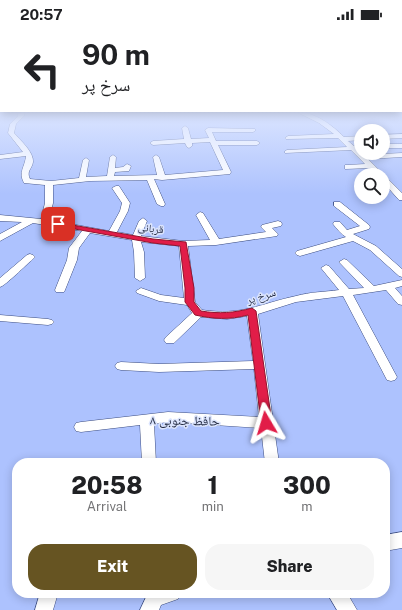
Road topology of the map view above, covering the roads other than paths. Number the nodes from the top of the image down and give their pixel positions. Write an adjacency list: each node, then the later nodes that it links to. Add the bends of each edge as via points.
1 (16, 139): 14 (street)
2 (187, 139): 7 (street)
3 (212, 139): 6 (street)
4 (343, 139): 11 (street)
5 (153, 142): 7 (street)
6 (213, 142): 7 (street); 8 (street); 31 (street, via 227,172)
7 (188, 143)
8 (257, 143)
9 (390, 146): 10 (street)
10 (402, 146)
11 (352, 148): 12 (street)
12 (297, 151): 13 (street); 20 (street)
13 (287, 152)
14 (27, 154): 17 (street); 33 (street, via 29,163 24,171 24,177 27,181)
15 (402, 155): 16 (street)
16 (390, 156)
17 (0, 157)
18 (113, 157): 28 (street)
19 (156, 157): 31 (street)
20 (303, 158)
21 (86, 160): 32 (street)
22 (365, 160): 24 (street)
23 (389, 164): 24 (street)
24 (369, 165): 26 (street); 27 (street)
25 (127, 166): 28 (street, via 126,169)
26 (348, 166)
27 (373, 168)
28 (111, 170): 29 (street)
29 (110, 178): 30 (street); 32 (street)
30 (150, 178): 31 (street); 37 (street)
31 (162, 178)
32 (82, 179): 33 (street)
33 (49, 184): 43 (street, via 49,203)
34 (390, 185): 36 (street)
35 (116, 188): 47 (street, via 126,203)
36 (402, 198)
37 (161, 204)
38 (337, 204): 48 (street, via 366,227)
39 (200, 215): 51 (street)
40 (0, 218): 41 (street, قربانی)
41 (32, 220): 43 (street, قربانی); 49 (street)
42 (143, 221): 50 (street)
43 (44, 222): 46 (street, قربانی)
44 (278, 224): 51 (street, قربانی, via 265,227 274,234)
45 (337, 224): 48 (street)
46 (88, 229): 47 (street, قربانی); 62 (street, via 74,248)
47 (112, 234): 50 (street, قربانی)
48 (349, 235): 53 (street); 57 (street, via 373,248)
49 (0, 238)
50 (136, 238): 52 (street, قربانی); 59 (street)
51 (216, 242): 52 (street, قربانی)
52 (183, 244): 66 (street)
53 (300, 253)
54 (30, 257): 58 (street)
55 (344, 262): 64 (street)
56 (326, 268): 65 (street)
57 (402, 274)
58 (2, 278)
59 (140, 278)
60 (402, 283): 61 (street, سرخ پر)
61 (389, 287): 64 (street, سرخ پر); 67 (street)
62 (60, 290)
63 (141, 290): 66 (street, via 159,298)
64 (372, 290): 65 (street, سرخ پر)
65 (347, 294): 68 (street, سرخ پر, via 304,297); 75 (street)
66 (190, 302): 69 (street)
67 (402, 302)
68 (252, 311): 69 (street, سرخ پر, via 217,316); 73 (street)
69 (198, 313): 72 (street)
70 (0, 318): 71 (street)
71 (48, 322)
72 (170, 340)
73 (259, 365): 74 (street, via 159,368); 77 (street)
74 (121, 366)
75 (391, 377)
76 (147, 419): 77 (street, حافظ جنوبی ۸, via 168,417); 78 (street, حافظ جنوبی ۸); 79 (street)
77 (266, 423): 80 (street)
78 (81, 427)
79 (149, 458)
80 (271, 458)
81 (402, 540): 82 (street)
82 (390, 542)
83 (48, 598): 86 (street)
84 (155, 598): 87 (street)
85 (340, 598): 88 (street)
86 (44, 610)
87 (149, 610)
88 (348, 610)

